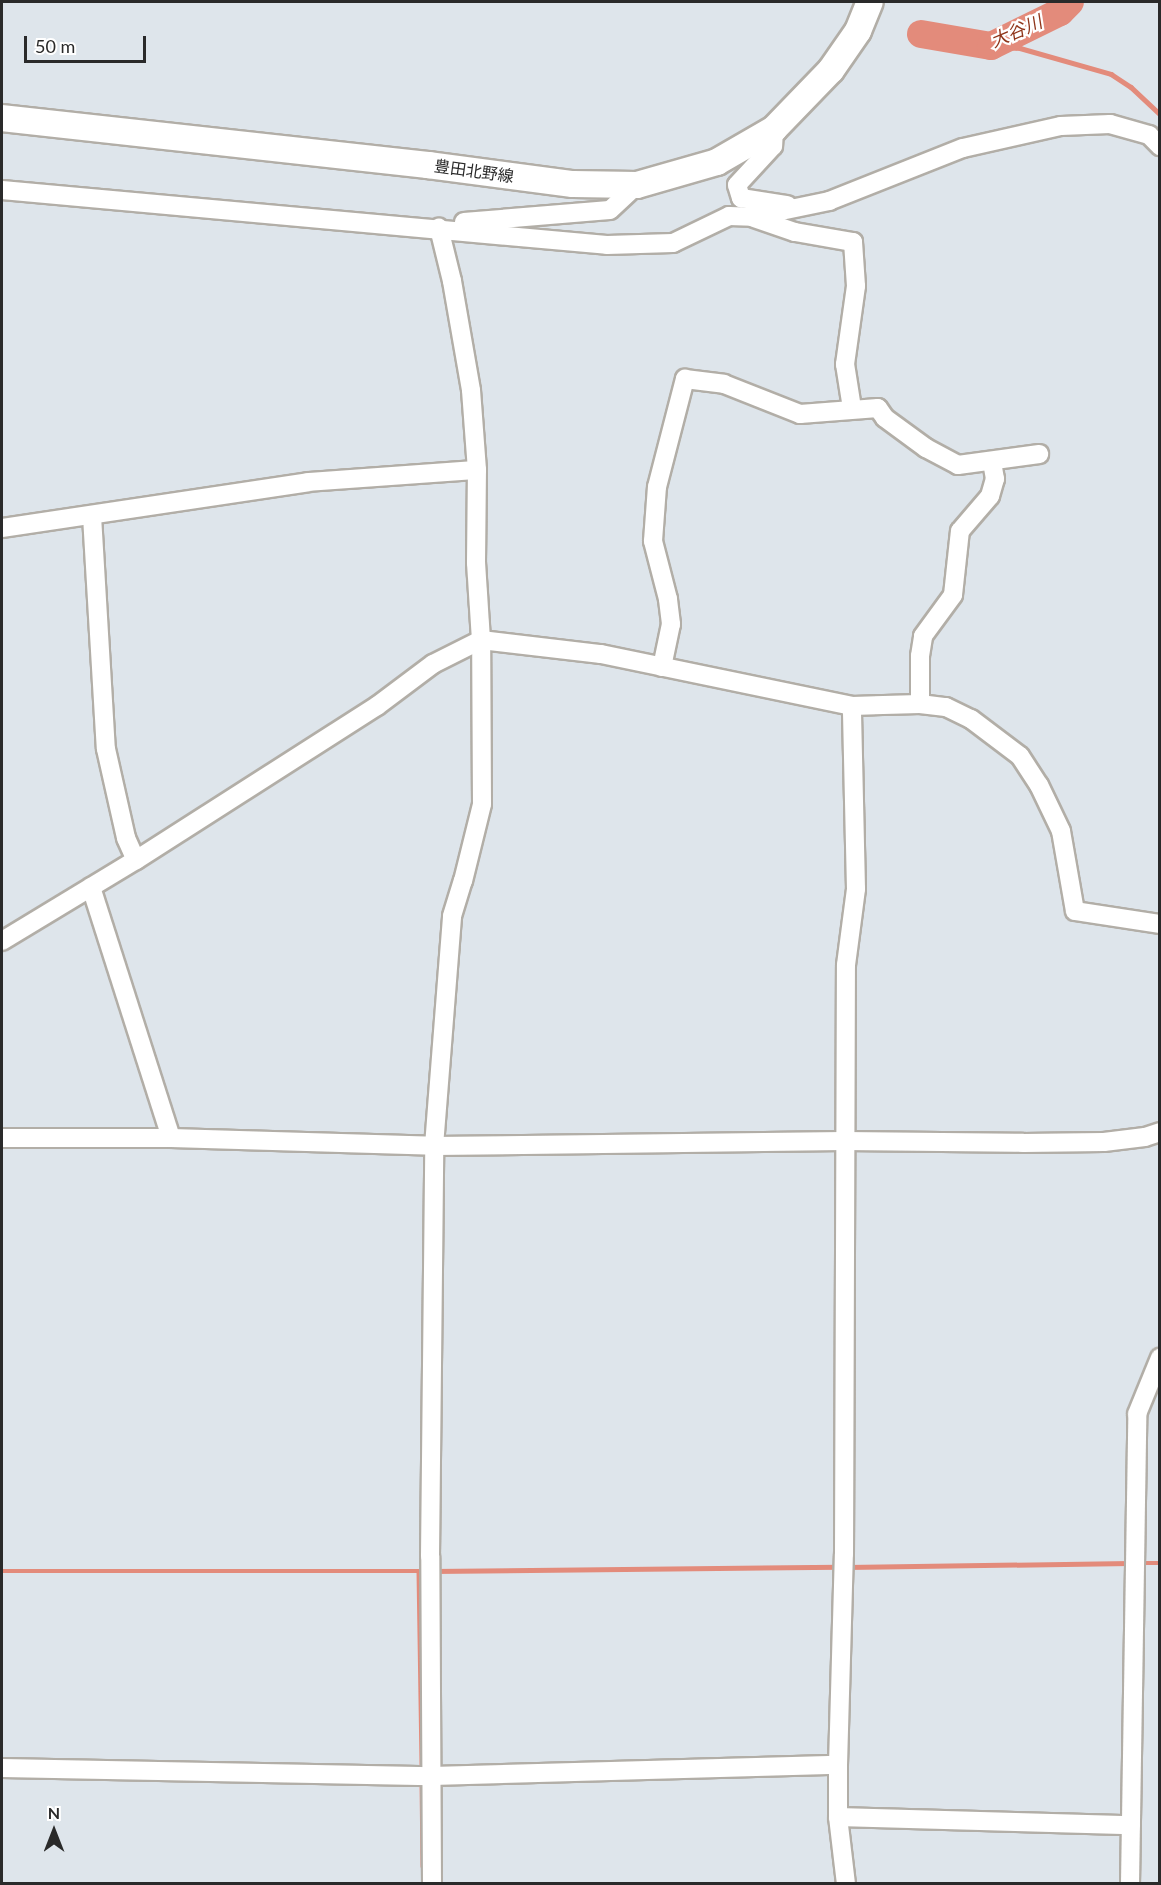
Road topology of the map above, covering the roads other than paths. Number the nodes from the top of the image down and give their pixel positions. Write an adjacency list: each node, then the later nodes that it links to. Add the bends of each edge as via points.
1 (870, 2): 3 (main road, 豊田北野線, via 858,31 831,70)
2 (2, 118): 5 (main road, 豊田北野線, via 573,184)
3 (774, 129): 5 (main road, 豊田北野線, via 717,162); 7 (street, via 773,146 737,185 741,198)
4 (1160, 146): 7 (street, via 1149,135 1110,124 1061,126 963,148 829,201)
5 (638, 185): 9 (street, via 610,210 463,222)
6 (2, 190): 9 (street)
7 (800, 207): 8 (street)
8 (752, 217): 9 (street, via 729,216 673,243 607,245); 10 (street, via 795,231 853,242 856,286 845,364)
9 (439, 228): 13 (street, via 469,378)
10 (852, 408): 12 (street, via 878,408 926,448 958,465); 17 (street, via 800,414 724,384 685,379 657,487 653,541 671,624)
11 (1039, 454): 12 (street)
12 (992, 462): 18 (street, via 995,479 990,496 960,531 953,595 923,636)
13 (477, 470): 14 (street, via 308,482); 16 (street, via 476,563)
14 (92, 516): 15 (street); 20 (street, via 106,749 126,838)
15 (2, 528)
16 (481, 640): 17 (street, via 601,654); 20 (street, via 433,664 378,706); 28 (street, via 482,804 452,916)
17 (662, 667): 19 (street)
18 (920, 704): 19 (street); 22 (street, via 946,707 971,719 1020,756 1049,802 1061,831 1075,911)
19 (852, 706): 27 (street, via 856,889 846,965)
20 (136, 860): 21 (street)
21 (91, 887): 23 (street); 26 (street)
22 (1160, 924)
23 (2, 941)
24 (1160, 1132): 27 (street, via 1104,1142)
25 (2, 1138): 26 (street)
26 (171, 1138): 28 (street)
27 (844, 1141): 28 (street); 30 (street, via 844,1554)
28 (434, 1146): 32 (street)
29 (1160, 1358): 34 (street, via 1137,1414)
30 (838, 1765): 32 (street); 33 (street)
31 (2, 1768): 32 (street)
32 (432, 1776): 35 (street)
33 (838, 1817): 34 (street); 36 (street)
34 (1131, 1825): 37 (street)
35 (432, 1884)
36 (846, 1884)
37 (1130, 1884)

